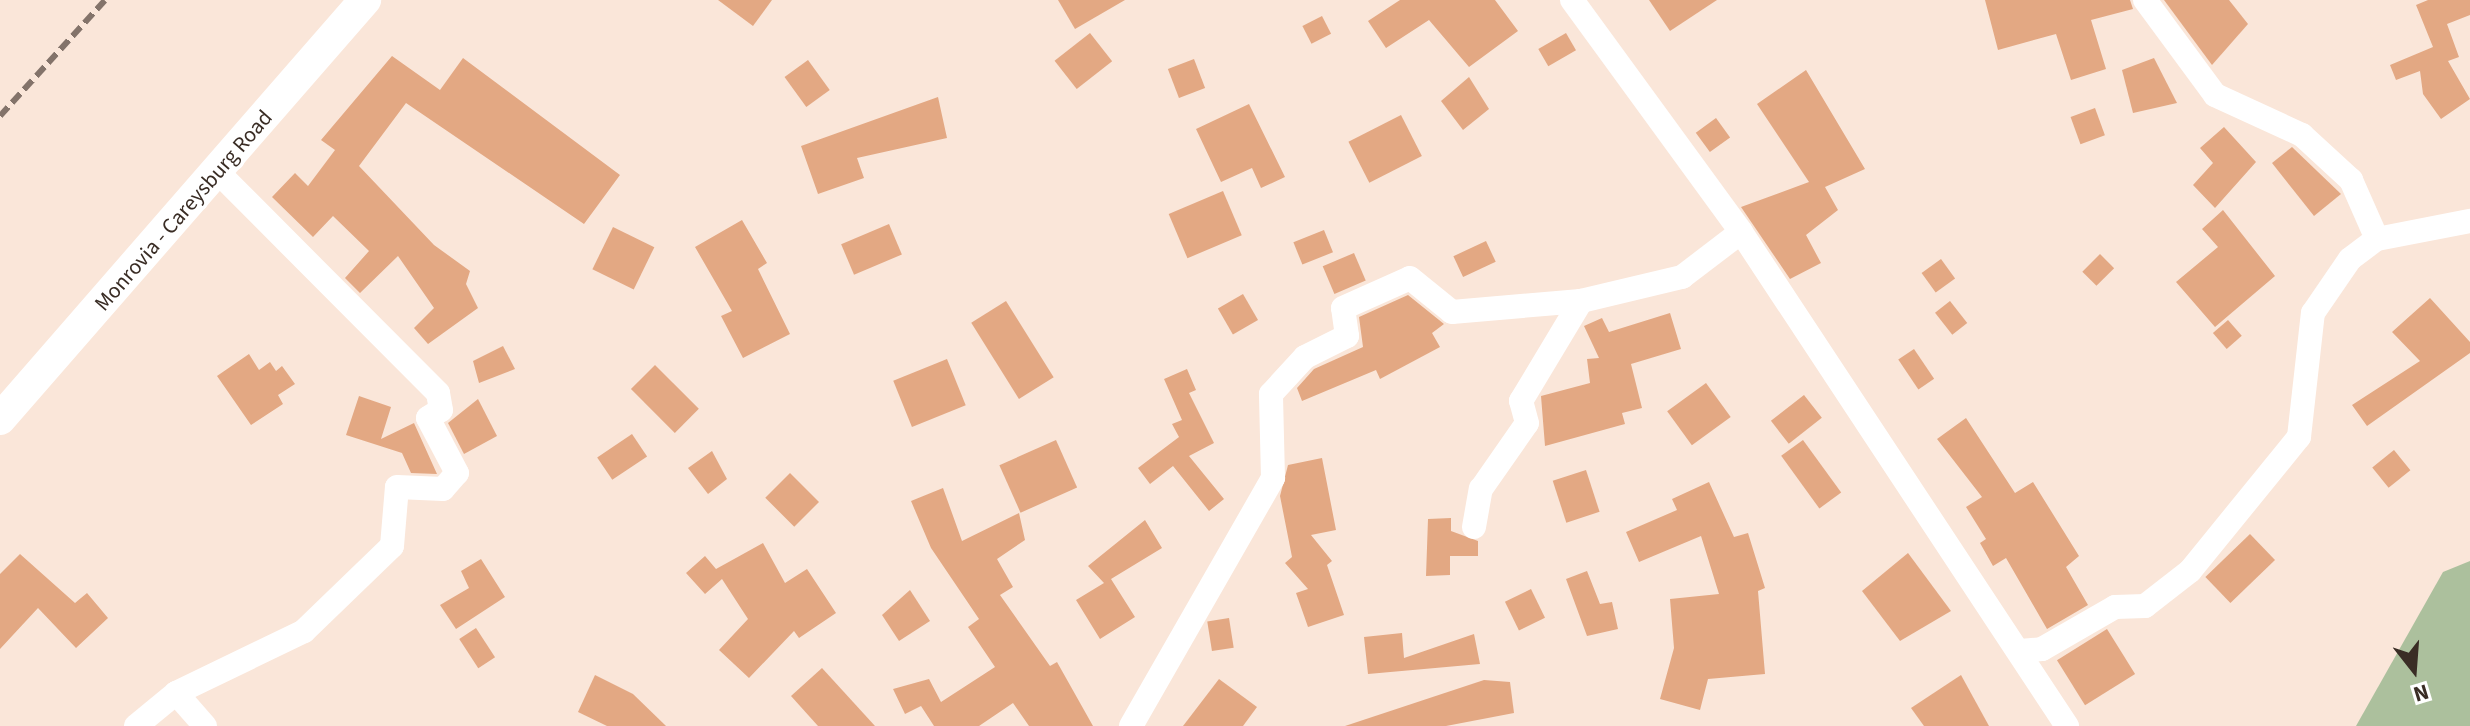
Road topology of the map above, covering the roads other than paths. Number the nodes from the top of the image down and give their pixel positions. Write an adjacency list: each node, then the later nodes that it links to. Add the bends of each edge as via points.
1 (365, 0): 4 (main road, Monrovia - Careysburg Road)
2 (1572, 0): 6 (street)
3 (2145, 0): 7 (street, via 2215,95 2302,135 2351,180)
4 (220, 174): 9 (main road, Monrovia - Careysburg Road); 12 (street, via 438,393 441,410 428,418 457,473 443,489 397,487 392,546 304,631)
5 (2470, 221): 7 (street)
6 (1741, 232): 8 (street, via 1682,277); 11 (street)
7 (2377, 239): 11 (street, via 2350,259 2313,313 2306,410 2286,460 2171,588 2145,606 2105,611 2042,649)
8 (1581, 301): 10 (street, via 1521,401 1527,423 1481,489); 15 (street, via 1452,312 1410,278 1343,308 1347,336 1305,357 1271,394 1273,478)
9 (0, 419)
10 (1474, 527)
11 (2020, 651): 16 (street)
12 (176, 693): 13 (street); 14 (street)
13 (136, 726)
14 (205, 726)
15 (1131, 726)
16 (2067, 726)

